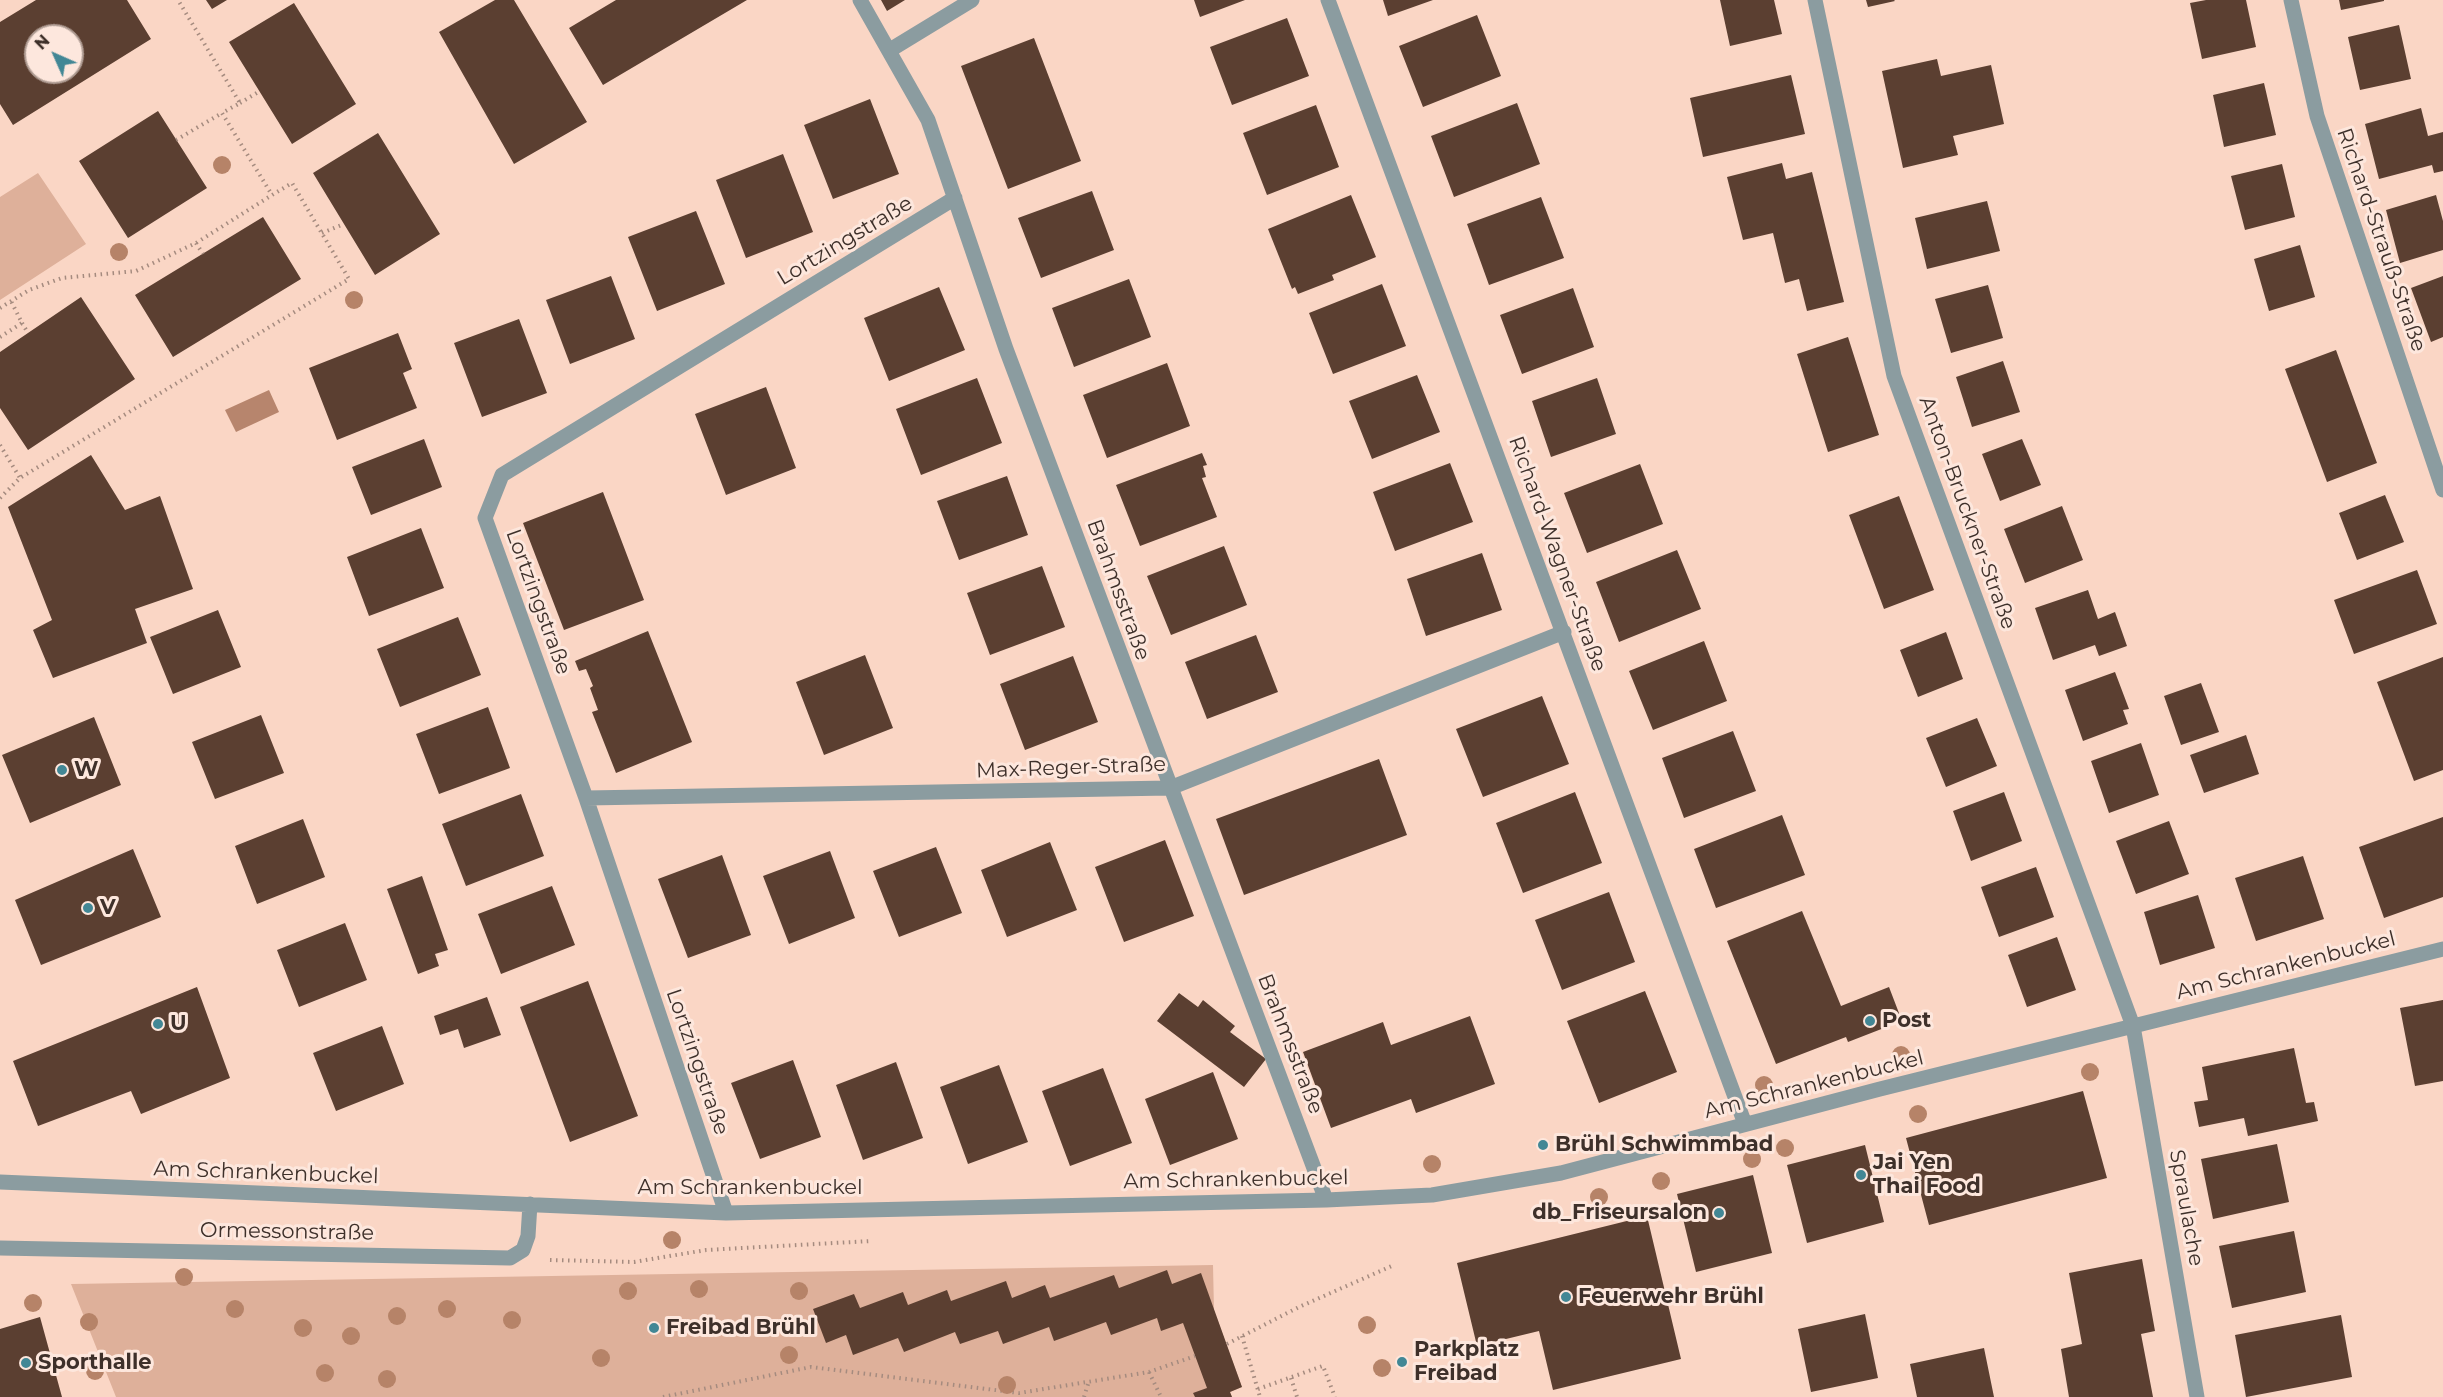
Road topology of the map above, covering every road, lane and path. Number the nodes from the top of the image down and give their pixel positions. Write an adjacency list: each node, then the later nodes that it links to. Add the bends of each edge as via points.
1 (178, 0): 9 (path)
2 (860, 0): 7 (street, Brahmsstraße)
3 (972, 0): 7 (street)
4 (1328, 0): 27 (street, Richard-Wagner-Straße)
5 (1815, 0): 31 (street, Anton-Bruckner-Straße, via 1894,376)
6 (2291, 0): 25 (street, Richard-Strauß-Straße, via 2317,116)
7 (890, 50): 13 (street, Brahmsstraße, via 928,120)
8 (260, 91): 9 (path)
9 (240, 103): 10 (path)
10 (222, 113): 11 (path); 12 (path)
11 (176, 140)
12 (272, 195): 15 (path, via 292,183); 16 (path)
13 (955, 198): 28 (street, Brahmsstraße, via 1006,349); 29 (street, Lortzingstraße, via 502,475 485,518)
14 (344, 224): 15 (path)
15 (322, 233): 24 (path, via 349,279)
16 (196, 243): 17 (path); 18 (path, via 135,271 62,278)
17 (203, 254)
18 (11, 301): 19 (path); 20 (path)
19 (0, 308)
20 (22, 323): 21 (path); 22 (path)
21 (28, 333)
22 (0, 337)
23 (0, 445): 24 (path)
24 (20, 477): 26 (path)
25 (2443, 490)
26 (0, 498)
27 (1564, 632): 28 (street, Max-Reger-Straße); 32 (street, Richard-Wagner-Straße)
28 (1170, 788): 29 (street, Max-Reger-Straße); 34 (street, Brahmsstraße)
29 (586, 798): 36 (street, Lortzingstraße)
30 (2443, 949): 31 (street, Am Schrankenbuckel)
31 (2133, 1026): 32 (street, Am Schrankenbuckel); 52 (street, Spraulache)
32 (1745, 1124): 34 (street, Am Schrankenbuckel, via 1561,1173 1431,1194)
33 (0, 1182): 35 (street, Am Schrankenbuckel)
34 (1326, 1200): 36 (street, Am Schrankenbuckel)
35 (530, 1204): 36 (street, Am Schrankenbuckel); 37 (street, Ormessonstraße, via 523,1250 510,1258)
36 (726, 1213)
37 (0, 1248)
38 (1394, 1265): 39 (path)
39 (1242, 1336): 40 (path); 45 (path)
40 (1227, 1344)
41 (1196, 1356): 42 (path)
42 (1149, 1372): 44 (path); 48 (path)
43 (1290, 1377): 45 (path); 50 (path); 51 (path, via 1323,1366)
44 (1089, 1382): 46 (path, via 1019,1393 811,1367); 47 (path)
45 (1258, 1389): 49 (path)
46 (663, 1397)
47 (1084, 1397)
48 (1161, 1397)
49 (1260, 1397)
50 (1297, 1397)
51 (1335, 1397)
52 (2198, 1397)

